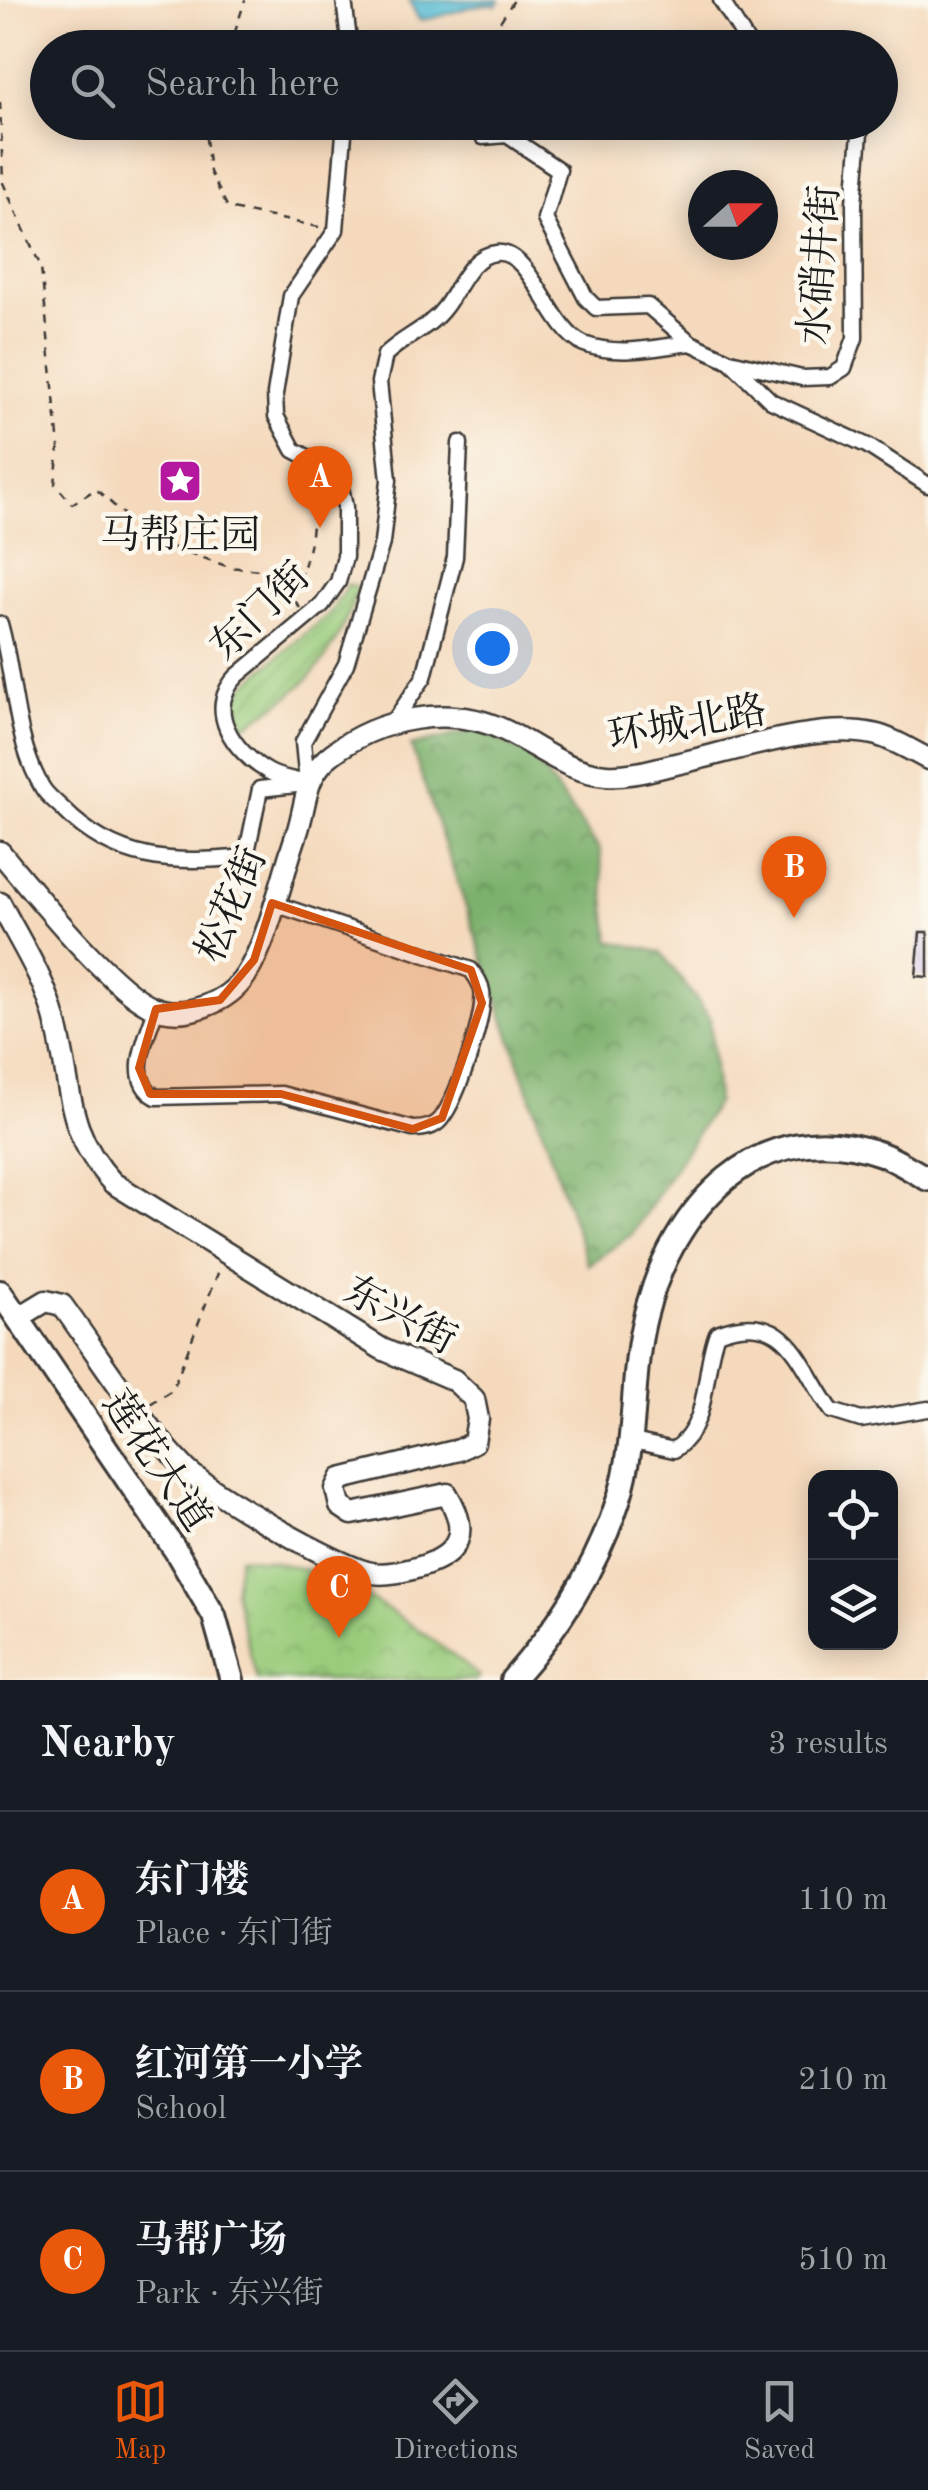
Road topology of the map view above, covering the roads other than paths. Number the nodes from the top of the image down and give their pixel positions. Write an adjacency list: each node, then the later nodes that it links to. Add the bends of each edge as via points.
1 (344, 0): 3 (street)
2 (721, 0): 4 (street)
3 (348, 30)
4 (740, 30)
5 (344, 140): 15 (street, 东门街, via 336,230 290,296 275,394 276,416 294,450 332,470 340,482 345,557 338,582 224,689 220,703 226,730 250,757 270,773)
6 (514, 140): 8 (street, via 559,170 545,219 586,298 606,310 648,306)
7 (859, 140): 9 (street, 水硝井街, via 854,338 844,368 819,379)
8 (691, 344): 9 (street, 水硝井街); 15 (street, 水硝井街, via 616,351 582,344 520,264 495,253 472,266 426,327 385,354 379,368 389,480 382,543 346,664 303,742)
9 (730, 361): 11 (street, via 771,401 868,446)
10 (460, 443): 13 (street, via 455,557 424,678)
11 (928, 485)
12 (0, 624): 15 (street, via 26,746 42,788 83,829 134,856 246,857 260,788)
13 (392, 724): 14 (street, 环城北路, via 448,716 482,721 566,765 610,776 826,733 876,734); 15 (street, 环城北路, via 337,750)
14 (928, 759)
15 (307, 784): 18 (street, 松花街)
16 (0, 852): 19 (street, via 57,920 125,988)
17 (0, 903): 22 (street, 东兴街, via 55,1018 88,1156 113,1183 382,1349 454,1380 474,1399 474,1442 341,1479 336,1489 340,1506 352,1514 447,1494 458,1514 459,1534 450,1552 374,1574 340,1563 191,1474 62,1305 46,1301)
18 (272, 903): 19 (street, 松花街, via 254,960 235,988 202,1008); 19 (street, via 471,970 482,1003 442,1118 412,1129 281,1094 156,1097 140,1068)
19 (156, 1009)
20 (928, 1179): 24 (main road, via 880,1154 823,1144 783,1148 750,1161 710,1190 678,1230 657,1277 644,1320)
21 (0, 1292): 22 (main road, 莲花大道)
22 (18, 1318): 25 (main road, 莲花大道, via 176,1551 214,1616)
23 (928, 1409): 24 (street, via 861,1420 832,1411 802,1358 770,1327 740,1324 717,1333 692,1438 674,1450)
24 (633, 1441): 26 (main road, via 604,1542 570,1607)
25 (232, 1680)
26 (512, 1680)

